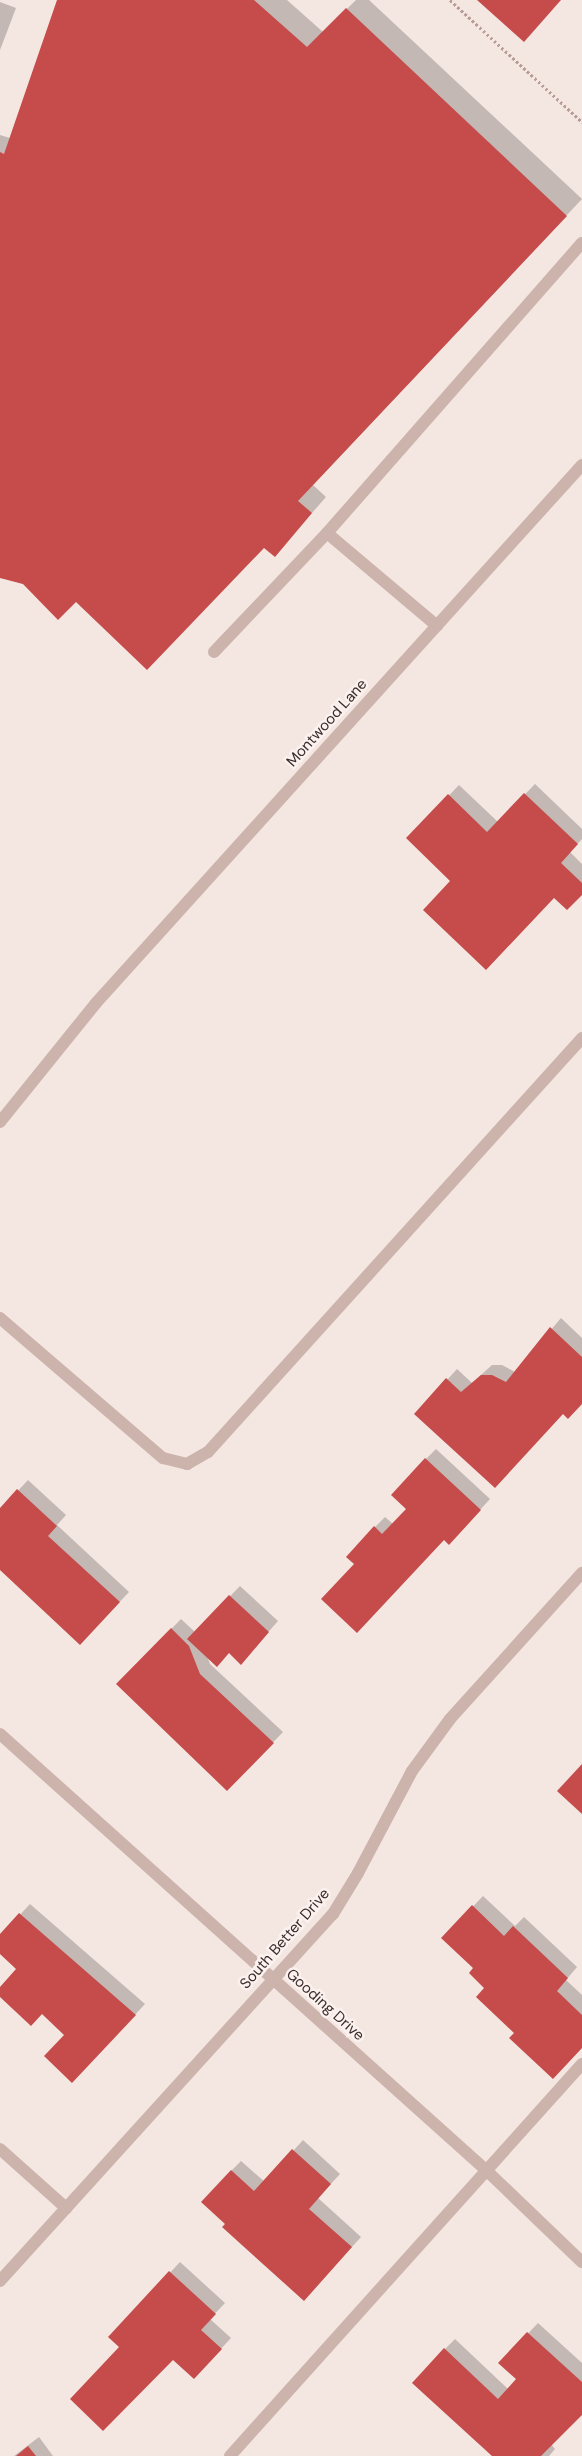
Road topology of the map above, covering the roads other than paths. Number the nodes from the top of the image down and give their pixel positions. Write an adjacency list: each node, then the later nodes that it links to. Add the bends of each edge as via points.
1 (582, 243): 3 (street)
2 (582, 465): 4 (street, Montwood Lane)
3 (327, 533): 4 (street); 5 (street)
4 (437, 626): 7 (street, Montwood Lane, via 96,1004)
5 (214, 652)
6 (582, 1038): 8 (street, via 208,1452 187,1464 163,1458)
7 (0, 1122)
8 (0, 1318)
9 (582, 1573): 11 (street, South Better Drive, via 450,1719 412,1771 333,1914)
10 (0, 1734): 11 (street, Gooding Drive)
11 (273, 1980): 14 (street, Gooding Drive); 15 (street, South Better Drive)
12 (582, 2064): 14 (street)
13 (0, 2149): 15 (street)
14 (486, 2170): 16 (street, Gooding Drive); 18 (street)
15 (66, 2208): 17 (street, South Better Drive)
16 (582, 2262)
17 (0, 2281)
18 (230, 2456)

